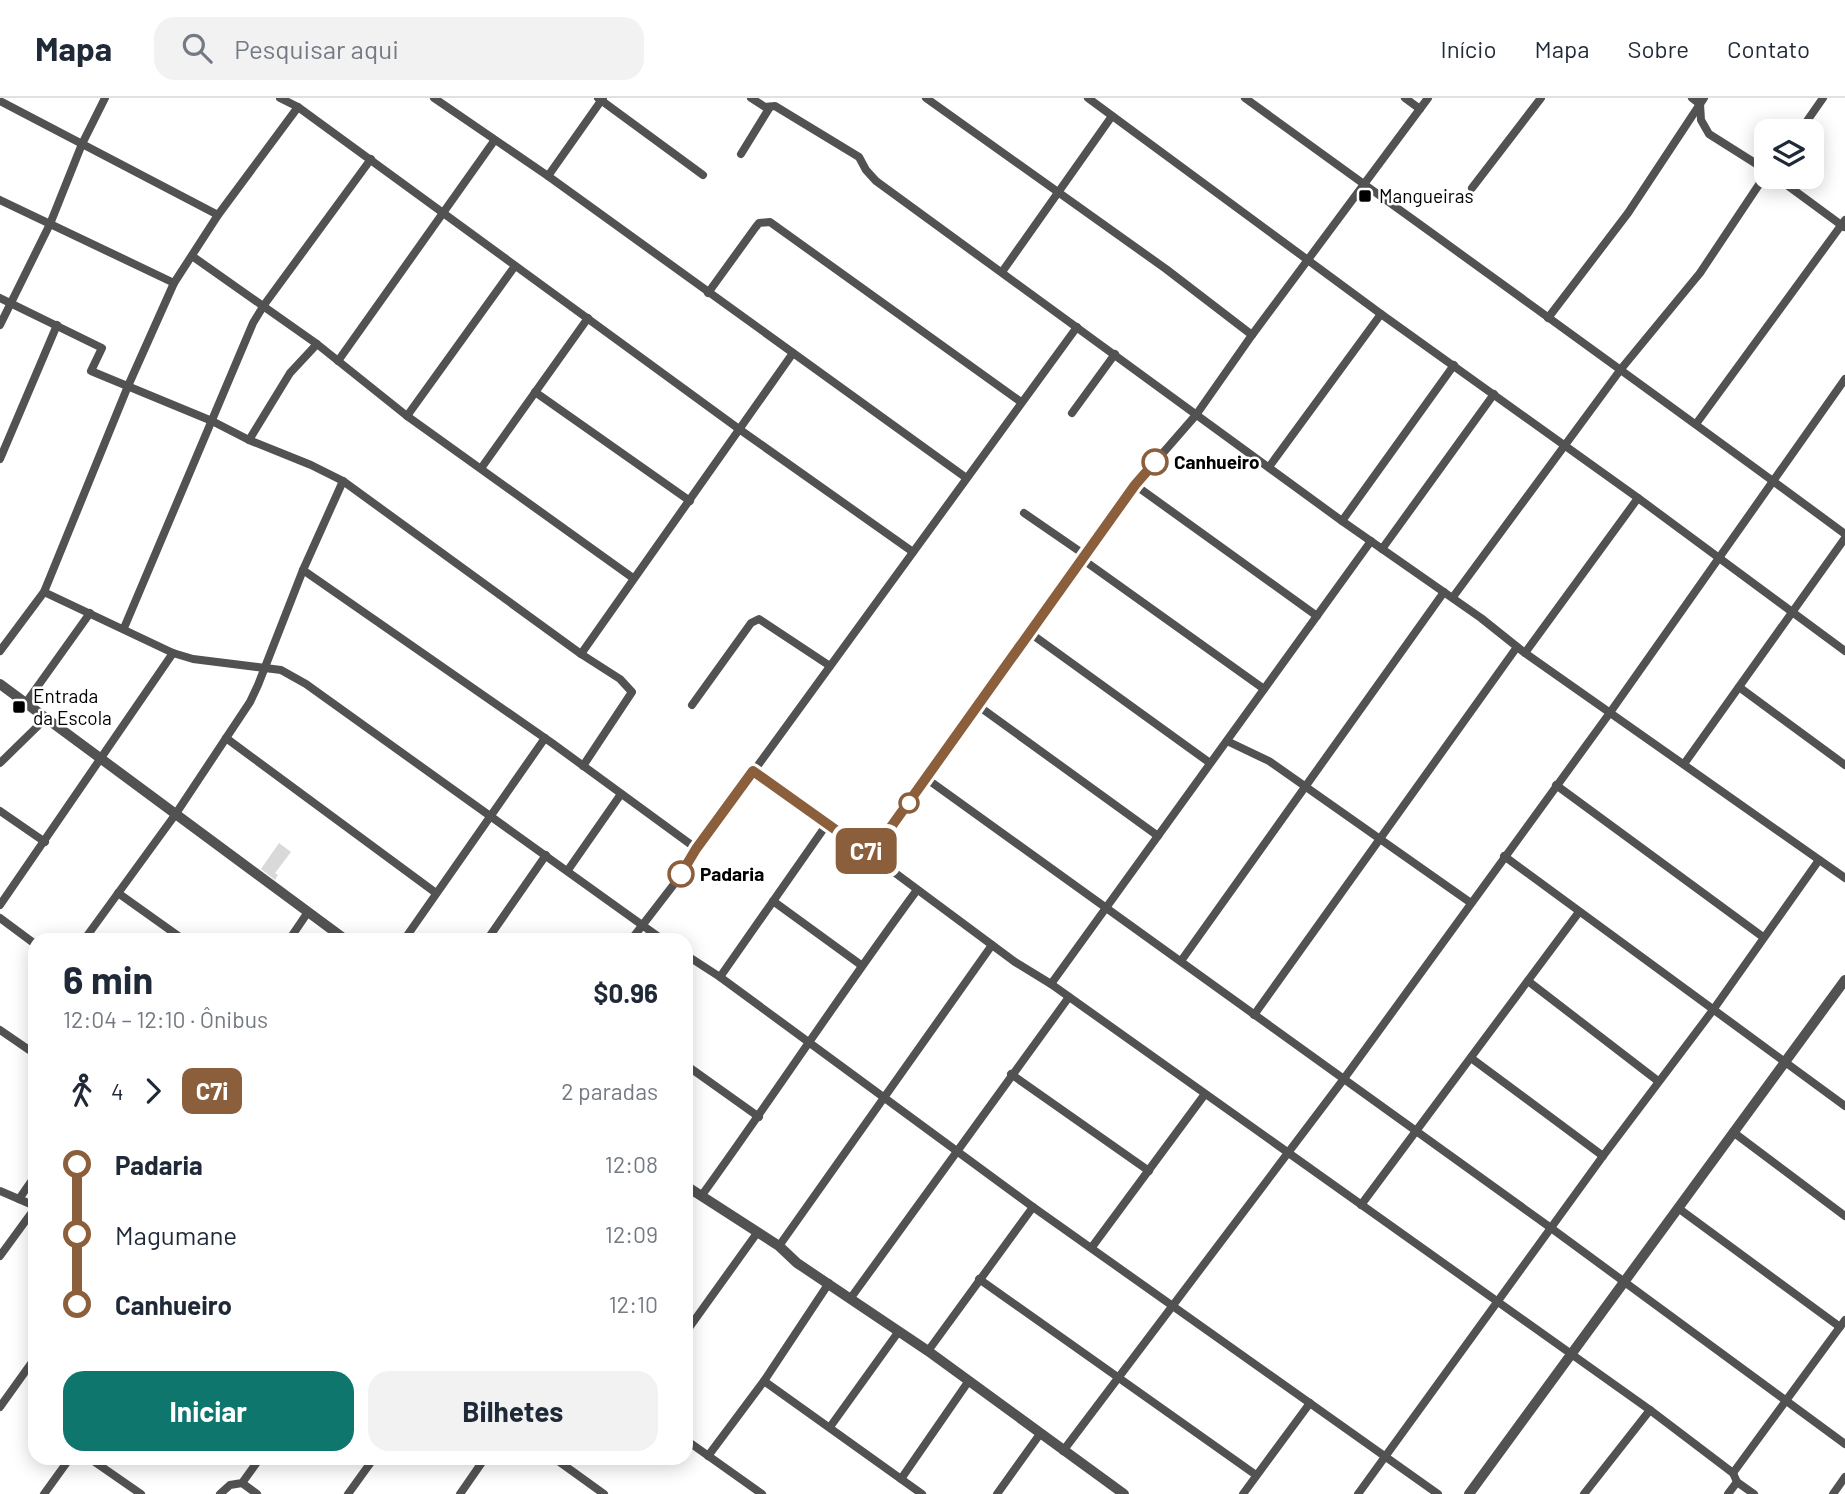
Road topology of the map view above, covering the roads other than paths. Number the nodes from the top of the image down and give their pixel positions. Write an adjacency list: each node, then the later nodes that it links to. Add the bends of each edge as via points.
1 (105, 98): 21 (street)
2 (280, 98): 15 (street)
3 (434, 98): 20 (street)
4 (751, 98): 16 (street)
5 (926, 98): 31 (street)
6 (1088, 98): 18 (street)
7 (1245, 98): 27 (street)
8 (1405, 98): 17 (street)
9 (1428, 98): 17 (street)
10 (1541, 98): 28 (street)
11 (1823, 98): 19 (street)
12 (601, 99): 25 (street); 26 (street)
13 (2, 100): 21 (street)
14 (1699, 100): 24 (street, via 1701,120 1709,134); 48 (street, via 1628,213)
15 (298, 107): 23 (street); 34 (street)
16 (770, 107): 22 (street); 40 (street, via 859,157 876,181)
17 (1420, 109): 27 (street)
18 (1112, 116): 31 (street); 38 (street)
19 (1808, 119)
20 (494, 141): 26 (street); 33 (street)
21 (82, 144): 34 (street); 35 (street)
22 (741, 154)
23 (371, 159): 33 (street); 45 (street)
24 (1754, 162)
25 (703, 174)
26 (548, 176): 42 (street)
27 (1365, 185): 38 (street); 48 (street)
28 (1472, 188)
29 (1756, 189): 58 (street, via 1700,273)
30 (1793, 189): 36 (street)
31 (1058, 191): 40 (street); 52 (street)
32 (0, 200): 35 (street)
33 (442, 213): 39 (street); 56 (street)
34 (218, 215): 37 (street)
35 (50, 223): 41 (street); 44 (street)
36 (1844, 225): 68 (street)
37 (192, 256): 41 (street); 45 (street)
38 (1307, 260): 46 (street); 52 (street)
39 (515, 265): 47 (street); 66 (street)
40 (1002, 272): 51 (street)
41 (174, 283): 60 (street)
42 (709, 293): 54 (street); 63 (street, via 759,223 771,222)
43 (0, 298): 44 (street)
44 (11, 303): 49 (street); 50 (street)
45 (264, 305): 53 (street); 67 (street)
46 (1381, 314): 57 (street); 74 (street)
47 (588, 318): 61 (street); 69 (street)
48 (1548, 318): 58 (street)
49 (0, 325)
50 (57, 325): 60 (street, via 102,348 91,371); 72 (street)
51 (1077, 327): 55 (street); 63 (street)
52 (1252, 335): 65 (street)
53 (317, 344): 56 (street); 70 (street, via 290,373)
54 (793, 353): 69 (street); 75 (street)
55 (1115, 354): 64 (street); 65 (street)
56 (338, 361): 66 (street)
57 (1454, 365): 62 (street); 82 (street)
58 (1621, 369): 68 (street); 71 (street)
59 (1845, 379): 76 (street)
60 (128, 386): 67 (street); 91 (street)
61 (535, 392): 73 (street); 80 (street)
62 (1494, 394): 71 (street); 85 (street)
63 (1021, 402): 75 (street)
64 (1072, 414)
65 (1196, 415): 74 (street); 78 (street)
66 (407, 416): 73 (street)
67 (212, 421): 70 (street); 97 (street)
68 (1696, 424): 76 (street)
69 (739, 429): 80 (street); 86 (street)
70 (249, 440): 77 (street)
71 (1565, 444): 79 (street); 93 (street)
72 (0, 459)
73 (482, 467): 90 (street)
74 (1269, 467): 82 (street)
75 (965, 477): 86 (street)
76 (1772, 480): 83 (street); 87 (street)
77 (343, 481): 89 (street); 104 (street)
78 (1135, 485): 88 (street); 96 (street)
79 (1639, 498): 87 (street); 103 (street)
80 (690, 501): 90 (street)
81 (1024, 513): 88 (street)
82 (1342, 521): 84 (street)
83 (1845, 536): 95 (street)
84 (1371, 541): 85 (street); 96 (street)
85 (1382, 549): 92 (street)
86 (913, 552): 106 (street)
87 (1718, 556): 95 (street); 113 (street)
88 (1084, 557): 98 (street); 109 (street)
89 (303, 570): 105 (street); 116 (street)
90 (633, 578): 104 (street)
91 (44, 592): 94 (street); 100 (street)
92 (1444, 592): 93 (street); 127 (street)
93 (1453, 597): 99 (street)
94 (90, 613): 97 (street); 110 (street)
95 (1792, 613): 101 (street); 108 (street)
96 (1317, 616): 109 (street)
97 (124, 628): 102 (street)
98 (1030, 633): 112 (street); 120 (street)
99 (1517, 648): 103 (street); 134 (street)
100 (0, 651)
101 (1845, 651)
102 (173, 653): 105 (street, via 225,664); 118 (street)
103 (1525, 653): 113 (street)
104 (581, 654): 123 (street, via 620,678 632,692)
105 (264, 666): 115 (street, via 250,702); 131 (street, via 306,684)
106 (830, 666): 111 (street, via 759,619 751,623); 124 (street)
107 (0, 684): 110 (street)
108 (1739, 687): 121 (street); 122 (street)
109 (1264, 689): 117 (street)
110 (24, 704): 114 (street)
111 (692, 705)
112 (977, 705): 125 (street); 133 (street)
113 (1609, 713): 121 (street); 126 (street)
114 (45, 719): 118 (street); 119 (street)
115 (226, 738): 130 (street); 145 (street)
116 (545, 738): 123 (street); 131 (street)
117 (1227, 741): 120 (street); 127 (street, via 1269,761)
118 (101, 760): 130 (street); 135 (street)
119 (0, 763)
120 (1210, 763): 133 (street)
121 (1684, 764): 140 (street)
122 (1845, 765)
123 (583, 766): 128 (street)
124 (753, 771): 132 (street); 136 (street)
125 (927, 779): 138 (street); 149 (street)
126 (1556, 785): 139 (street); 162 (street)
127 (1305, 787): 134 (street); 166 (street)
128 (621, 794): 136 (street); 141 (street)
129 (0, 811): 135 (street)
130 (175, 815): 144 (street); 150 (street)
131 (490, 815): 137 (street); 145 (street)
132 (827, 824): 138 (street); 146 (street)
133 (1158, 836): 149 (street)
134 (1379, 840): 147 (street); 174 (street)
135 (45, 842): 148 (street)
136 (696, 849): 153 (street)
137 (545, 855): 141 (street); 159 (street)
138 (871, 855): 143 (street)
139 (1504, 856): 147 (street); 151 (street)
140 (1819, 860): 142 (street); 162 (street)
141 (568, 870): 153 (street)
142 (1845, 878)
143 (917, 890): 164 (street); 167 (street)
144 (118, 893): 154 (street); 155 (street)
145 (436, 893): 158 (street)
146 (773, 901): 167 (street); 168 (street)
147 (1471, 903): 182 (street)
148 (0, 905)
149 (1106, 908): 166 (street); 170 (street)
150 (308, 912): 156 (street); 157 (street)
151 (1579, 912): 169 (street); 173 (street)
152 (0, 919): 163 (street)
153 (641, 925): 160 (street); 161 (street)
154 (90, 933)
155 (174, 933)
156 (294, 933)
157 (336, 933)
158 (409, 933)
159 (492, 933)
160 (636, 933)
161 (653, 933)
162 (1763, 937): 173 (street)
163 (28, 939)
164 (992, 946): 170 (street); 185 (street)
165 (693, 960): 168 (street)
166 (1181, 961): 174 (street)
167 (861, 965): 176 (street)
168 (720, 977): 176 (street)
169 (1528, 982): 178 (street); 183 (street)
170 (1051, 984): 172 (street)
171 (1843, 987): 179 (street)
172 (1069, 997): 181 (street); 184 (street)
173 (1713, 1010): 179 (street); 183 (street)
174 (1254, 1015): 182 (street)
175 (0, 1030): 177 (street)
176 (808, 1043): 185 (street); 187 (street)
177 (28, 1049)
178 (1471, 1058): 188 (street); 192 (street)
179 (1785, 1062): 186 (street); 189 (street)
180 (693, 1070): 187 (street)
181 (1011, 1074): 190 (street); 193 (street)
182 (1343, 1080): 188 (street); 191 (street)
183 (1658, 1081): 192 (street)
184 (1205, 1094): 191 (street); 193 (street)
185 (883, 1098): 190 (street); 207 (street)
186 (1845, 1106)
187 (759, 1117): 197 (street)
188 (1418, 1132): 200 (street); 205 (street)
189 (1733, 1132): 202 (street); 203 (street)
190 (957, 1151): 201 (street); 213 (street)
191 (1286, 1153): 200 (street); 215 (street)
192 (1603, 1156): 205 (street)
193 (1149, 1171): 208 (street)
194 (28, 1186): 198 (street)
195 (693, 1190): 197 (street)
196 (0, 1191): 198 (street)
197 (702, 1195): 206 (street)
198 (19, 1199): 199 (street)
199 (28, 1204)
200 (1362, 1205): 214 (street)
201 (1033, 1207): 208 (street); 210 (street)
202 (1678, 1208): 211 (street); 217 (street)
203 (1845, 1216)
204 (28, 1217): 209 (street)
205 (1551, 1228): 211 (street); 214 (street)
206 (757, 1233): 207 (street); 216 (street)
207 (779, 1246): 212 (street)
208 (1092, 1247): 215 (street)
209 (0, 1256)
210 (979, 1279): 219 (street); 222 (street)
211 (1623, 1281): 220 (street); 225 (street)
212 (829, 1283): 213 (street); 223 (street)
213 (850, 1299): 218 (street)
214 (1498, 1302): 220 (street); 235 (street)
215 (1173, 1306): 222 (street); 226 (street)
216 (693, 1320)
217 (1843, 1324): 225 (street)
218 (899, 1331): 219 (street); 229 (street)
219 (928, 1351): 224 (street)
220 (1571, 1353): 228 (street); 262 (street)
221 (28, 1368): 227 (street)
222 (1117, 1378): 233 (street); 242 (street)
223 (764, 1381): 229 (street); 234 (street)
224 (968, 1382): 230 (street); 245 (street)
225 (1788, 1401): 231 (street); 244 (street)
226 (1310, 1403): 235 (street); 242 (street)
227 (0, 1407)
228 (1650, 1410): 244 (street); 247 (street)
229 (830, 1427): 245 (street)
230 (1040, 1434): 233 (street); 257 (street)
231 (1845, 1444)
232 (693, 1445): 234 (street)
233 (1063, 1451): 258 (street)
234 (708, 1456): 255 (street)
235 (1387, 1456): 260 (street); 261 (street)
236 (65, 1465): 248 (street)
237 (99, 1465): 249 (street)
238 (255, 1465): 246 (street)
239 (369, 1465): 252 (street)
240 (480, 1465): 253 (street)
241 (564, 1465): 254 (street)
242 (1256, 1475): 259 (street)
243 (1845, 1477): 265 (street)
244 (1735, 1478): 263 (street); 264 (street)
245 (901, 1479): 256 (street)
246 (242, 1483): 250 (street, via 230,1485); 251 (street)
247 (1588, 1493)
248 (44, 1494)
249 (141, 1494)
250 (220, 1494)
251 (257, 1494)
252 (348, 1494)
253 (460, 1494)
254 (604, 1494)
255 (762, 1494)
256 (922, 1494)
257 (998, 1494)
258 (1124, 1494)
259 (1243, 1494)
260 (1358, 1494)
261 (1438, 1494)
262 (1469, 1494)
263 (1728, 1494)
264 (1754, 1494)
265 (1833, 1494)

